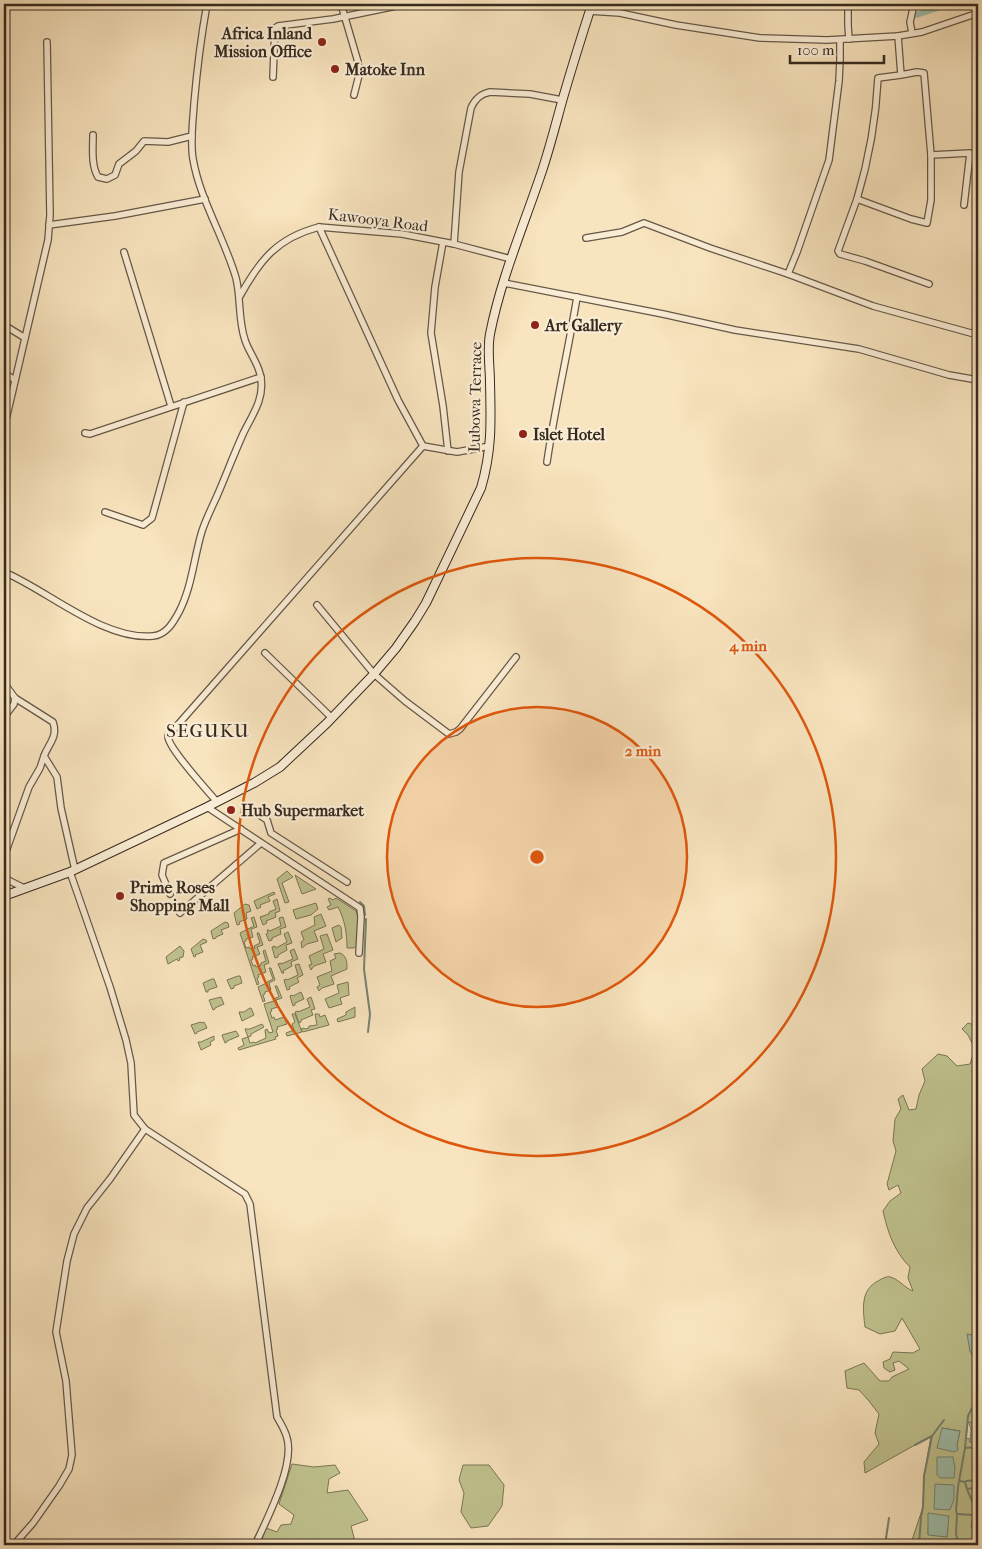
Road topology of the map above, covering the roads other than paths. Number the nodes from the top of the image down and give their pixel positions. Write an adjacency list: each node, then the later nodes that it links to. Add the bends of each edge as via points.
1 (207, 4): 19 (street)
2 (341, 4): 8 (street)
3 (406, 4): 8 (street)
4 (848, 4): 11 (street)
5 (914, 4): 9 (street, via 910,22)
6 (591, 7): 12 (street, via 676,26 760,38); 17 (street, Lubowa Terrace)
7 (978, 13): 9 (street)
8 (344, 17): 15 (street, via 284,24 275,28); 16 (street, via 358,62)
9 (912, 33): 10 (street)
10 (898, 36): 11 (street); 14 (street)
11 (849, 39): 12 (street)
12 (840, 40): 31 (street, via 829,160)
13 (47, 42): 24 (street)
14 (901, 75): 20 (street, via 924,73); 22 (street, via 878,78 870,150)
15 (273, 77)
16 (354, 95)
17 (562, 100): 28 (street, via 490,92 474,102 459,172); 30 (street, Lubowa Terrace, via 542,173)
18 (93, 135): 19 (street, via 94,167 98,177 107,179 115,175 119,164 136,152 144,141 168,142)
19 (192, 136): 21 (street, via 193,161)
20 (931, 155): 22 (street, via 931,200 927,223); 23 (street, via 970,152)
21 (205, 199): 24 (street); 34 (street, via 229,258)
22 (857, 199): 33 (street, via 838,251 840,254)
23 (964, 205)
24 (49, 224): 38 (street)
25 (319, 226): 27 (street, Kawooya Road, via 402,234); 34 (street, Kawooya Road, via 279,244 267,255); 47 (street, via 398,400)
26 (586, 238): 31 (street, via 622,232 644,223)
27 (443, 242): 28 (street, Kawooya Road); 49 (street, via 431,333)
28 (454, 244): 30 (street, Kawooya Road)
29 (124, 252): 44 (street)
30 (511, 259): 32 (street, Lubowa Terrace)
31 (788, 274): 37 (street, via 873,306)
32 (504, 283): 35 (street); 48 (street, Lubowa Terrace, via 489,345)
33 (928, 284)
34 (240, 296): 40 (street, via 245,340)
35 (577, 297): 42 (street, via 734,330 859,349 948,375); 50 (street)
36 (4, 325): 38 (street)
37 (978, 334)
38 (25, 338): 41 (street)
39 (4, 373): 41 (street)
40 (261, 377): 43 (street); 52 (street, via 260,400 202,530 187,593 166,631 145,637 126,634 76,612)
41 (15, 380): 45 (street)
42 (978, 380)
43 (184, 402): 44 (street); 51 (street, via 152,518 143,525)
44 (171, 406): 46 (street, via 90,434)
45 (4, 428)
46 (85, 432)
47 (423, 446): 49 (street); 62 (street, via 168,736 180,758)
48 (490, 446): 49 (street); 56 (street, Lubowa Terrace, via 481,488 426,603)
49 (448, 451)
50 (547, 462)
51 (105, 512)
52 (4, 572)
53 (318, 605): 56 (street)
54 (266, 653): 60 (street)
55 (516, 658): 56 (street, via 453,734 405,701)
56 (374, 674): 60 (street, Lubowa Terrace)
57 (4, 683): 58 (street)
58 (15, 698): 59 (street); 61 (street, via 53,722 55,734)
59 (4, 717)
60 (332, 718): 62 (street, Lubowa Terrace, via 280,767)
61 (44, 756): 68 (street); 69 (street, via 57,778)
62 (217, 802): 64 (street, Lubowa Terrace)
63 (246, 806): 66 (street, via 268,820)
64 (207, 807): 65 (street); 69 (street, Lubowa Terrace)
65 (241, 829): 67 (street); 73 (street, via 164,863 162,874)
66 (271, 833): 67 (street); 71 (street)
67 (262, 843): 75 (street); 76 (street, via 360,908)
68 (4, 857)
69 (72, 871): 72 (street, Lubowa Terrace); 77 (street, via 126,1040 131,1063 134,1115)
70 (4, 878): 72 (street)
71 (347, 882)
72 (24, 888): 74 (street, Lubowa Terrace)
73 (170, 894)
74 (4, 896)
75 (180, 913)
76 (359, 953)
77 (145, 1129): 78 (street, via 87,1208 74,1234 56,1332 66,1381 72,1455 60,1486); 79 (street, via 244,1194 250,1204 277,1417 289,1448 284,1474)
78 (17, 1545)
79 (255, 1545)

